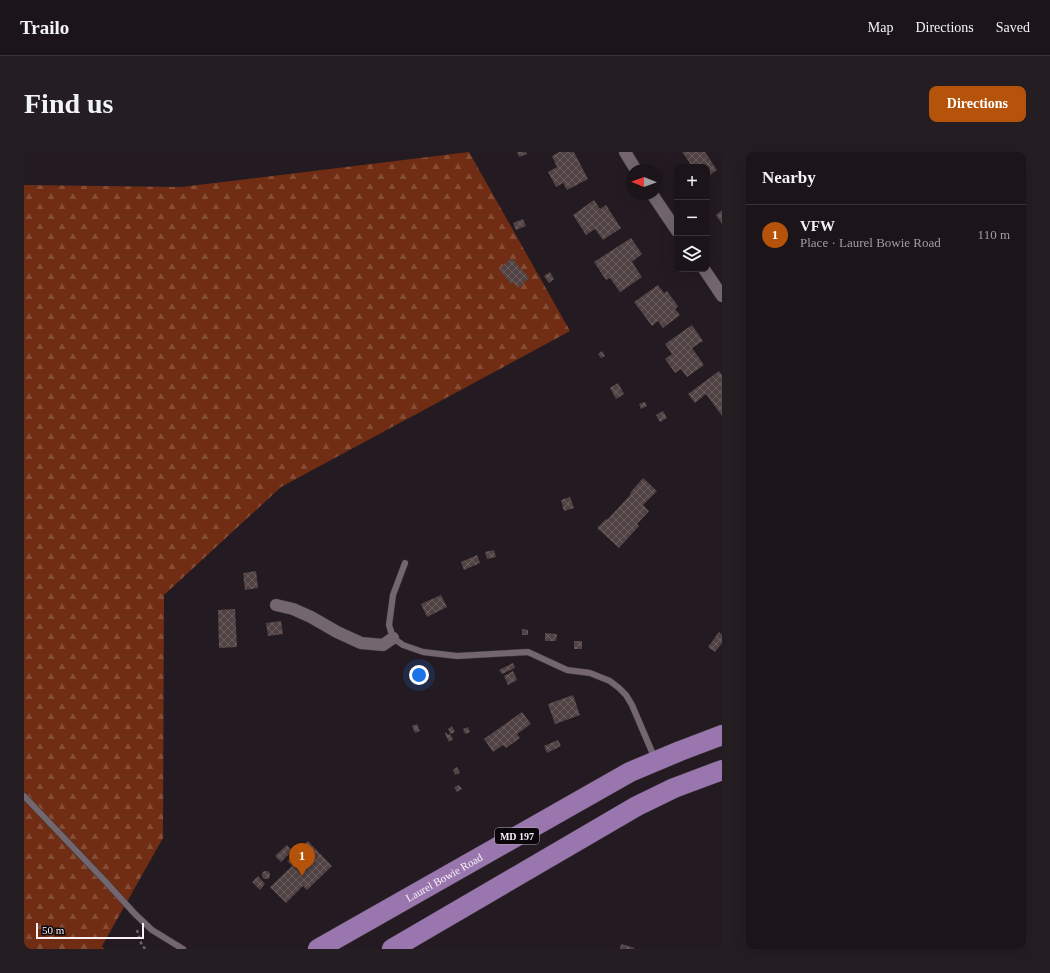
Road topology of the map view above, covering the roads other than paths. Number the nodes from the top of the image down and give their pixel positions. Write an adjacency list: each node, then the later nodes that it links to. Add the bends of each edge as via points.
1 (625, 152): 2 (street)
2 (632, 164)
3 (656, 200): 4 (street)
4 (674, 227)
5 (707, 272): 6 (street)
6 (720, 288)
7 (405, 563): 9 (lane, via 393,595 389,625)
8 (276, 605): 9 (street, via 312,617 361,643 383,645)
9 (393, 638): 11 (lane, via 403,645 423,652 457,656 528,652 567,670 590,673 610,681 626,695 632,705)
10 (722, 735): 11 (main road, Laurel Bowie Road / MD 197)
11 (656, 761): 15 (main road, Laurel Bowie Road / MD 197, via 630,772)
12 (722, 770): 16 (main road, via 674,788 637,806)
13 (24, 796): 14 (lane, via 141,920)
14 (183, 949)
15 (318, 949)
16 (392, 949)

